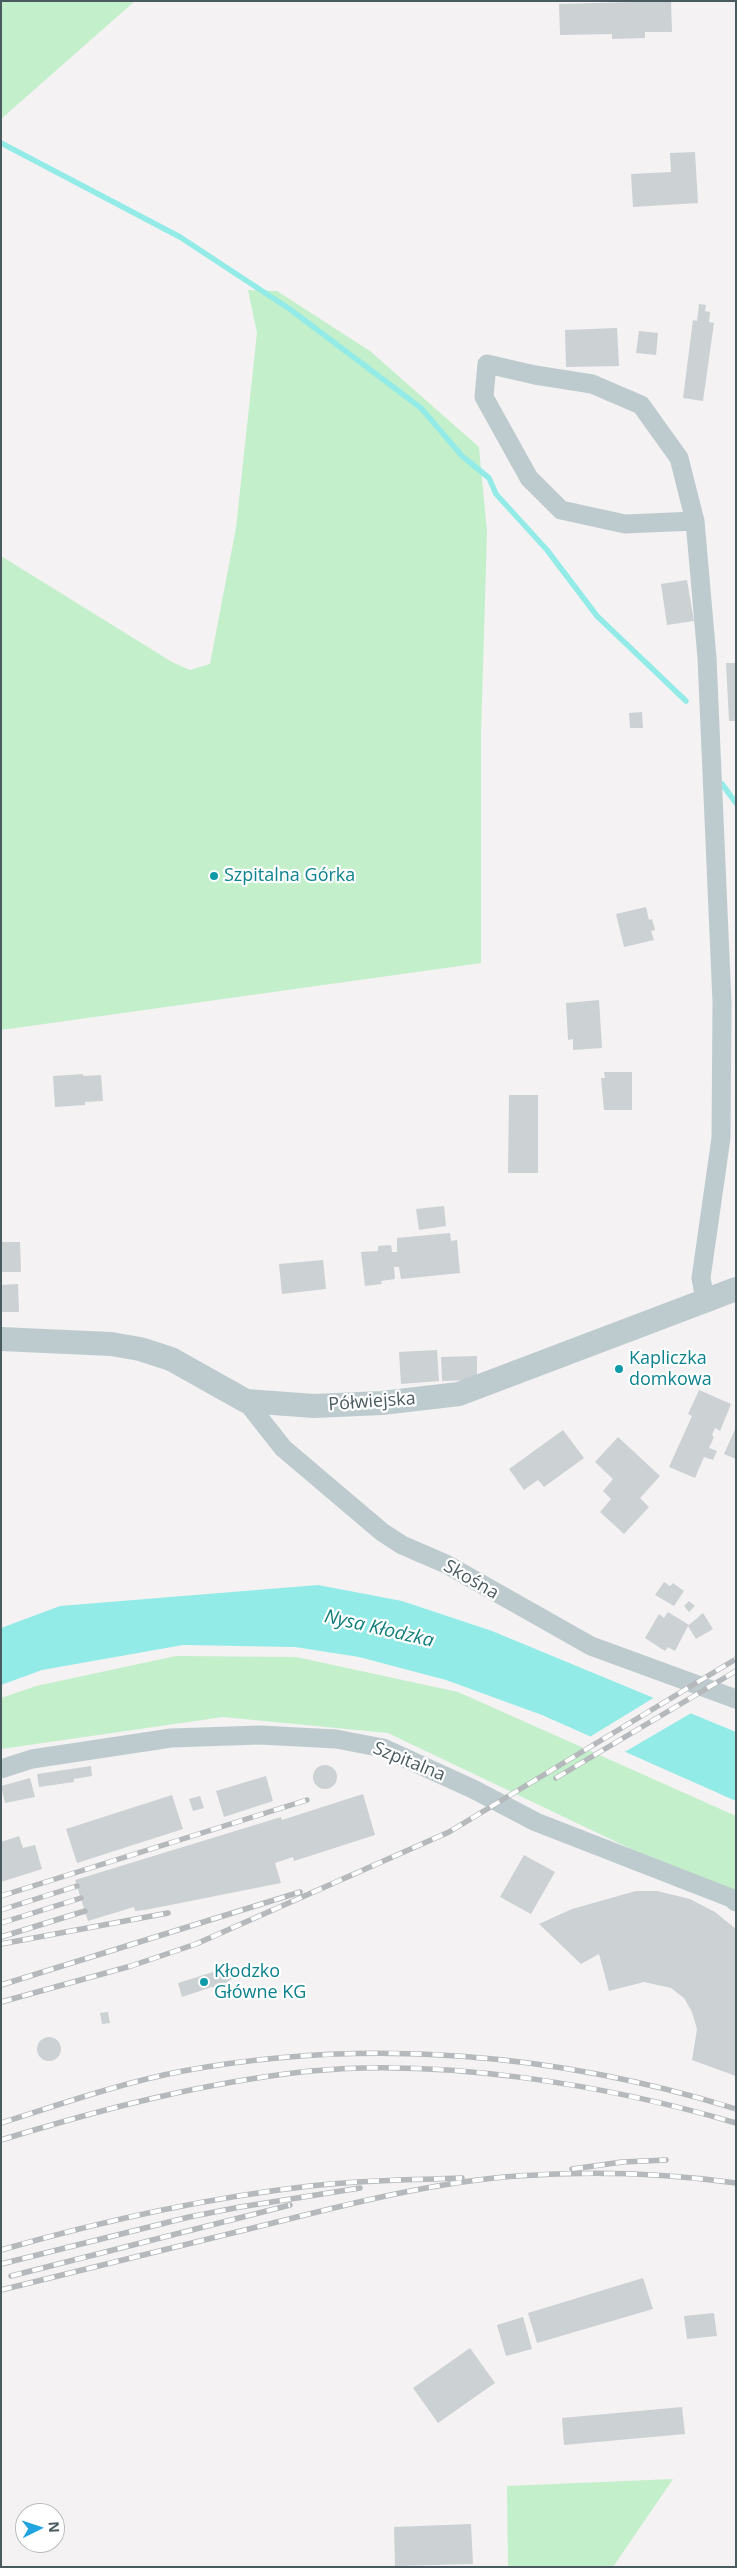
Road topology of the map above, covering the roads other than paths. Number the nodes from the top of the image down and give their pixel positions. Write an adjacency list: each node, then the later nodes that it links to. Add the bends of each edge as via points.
1 (695, 521): 1 (street, via 679,458 641,405 592,384 487,364 484,396 528,478 561,510 625,524); 3 (street, via 707,658 722,1002 721,1138 701,1278)
2 (736, 1289): 3 (street, Półwiejska)
3 (705, 1299): 5 (street, Półwiejska, via 459,1394 382,1403 314,1406)
4 (1, 1339): 5 (street, Półwiejska, via 111,1344 140,1349 171,1359)
5 (246, 1401): 6 (street, Skośna, via 283,1448 382,1532 402,1545 446,1564 591,1646)
6 (736, 1699)
7 (1, 1769): 8 (street, Szpitalna, via 32,1759 171,1738 260,1735 336,1739 383,1748 536,1822)
8 (736, 1902)

